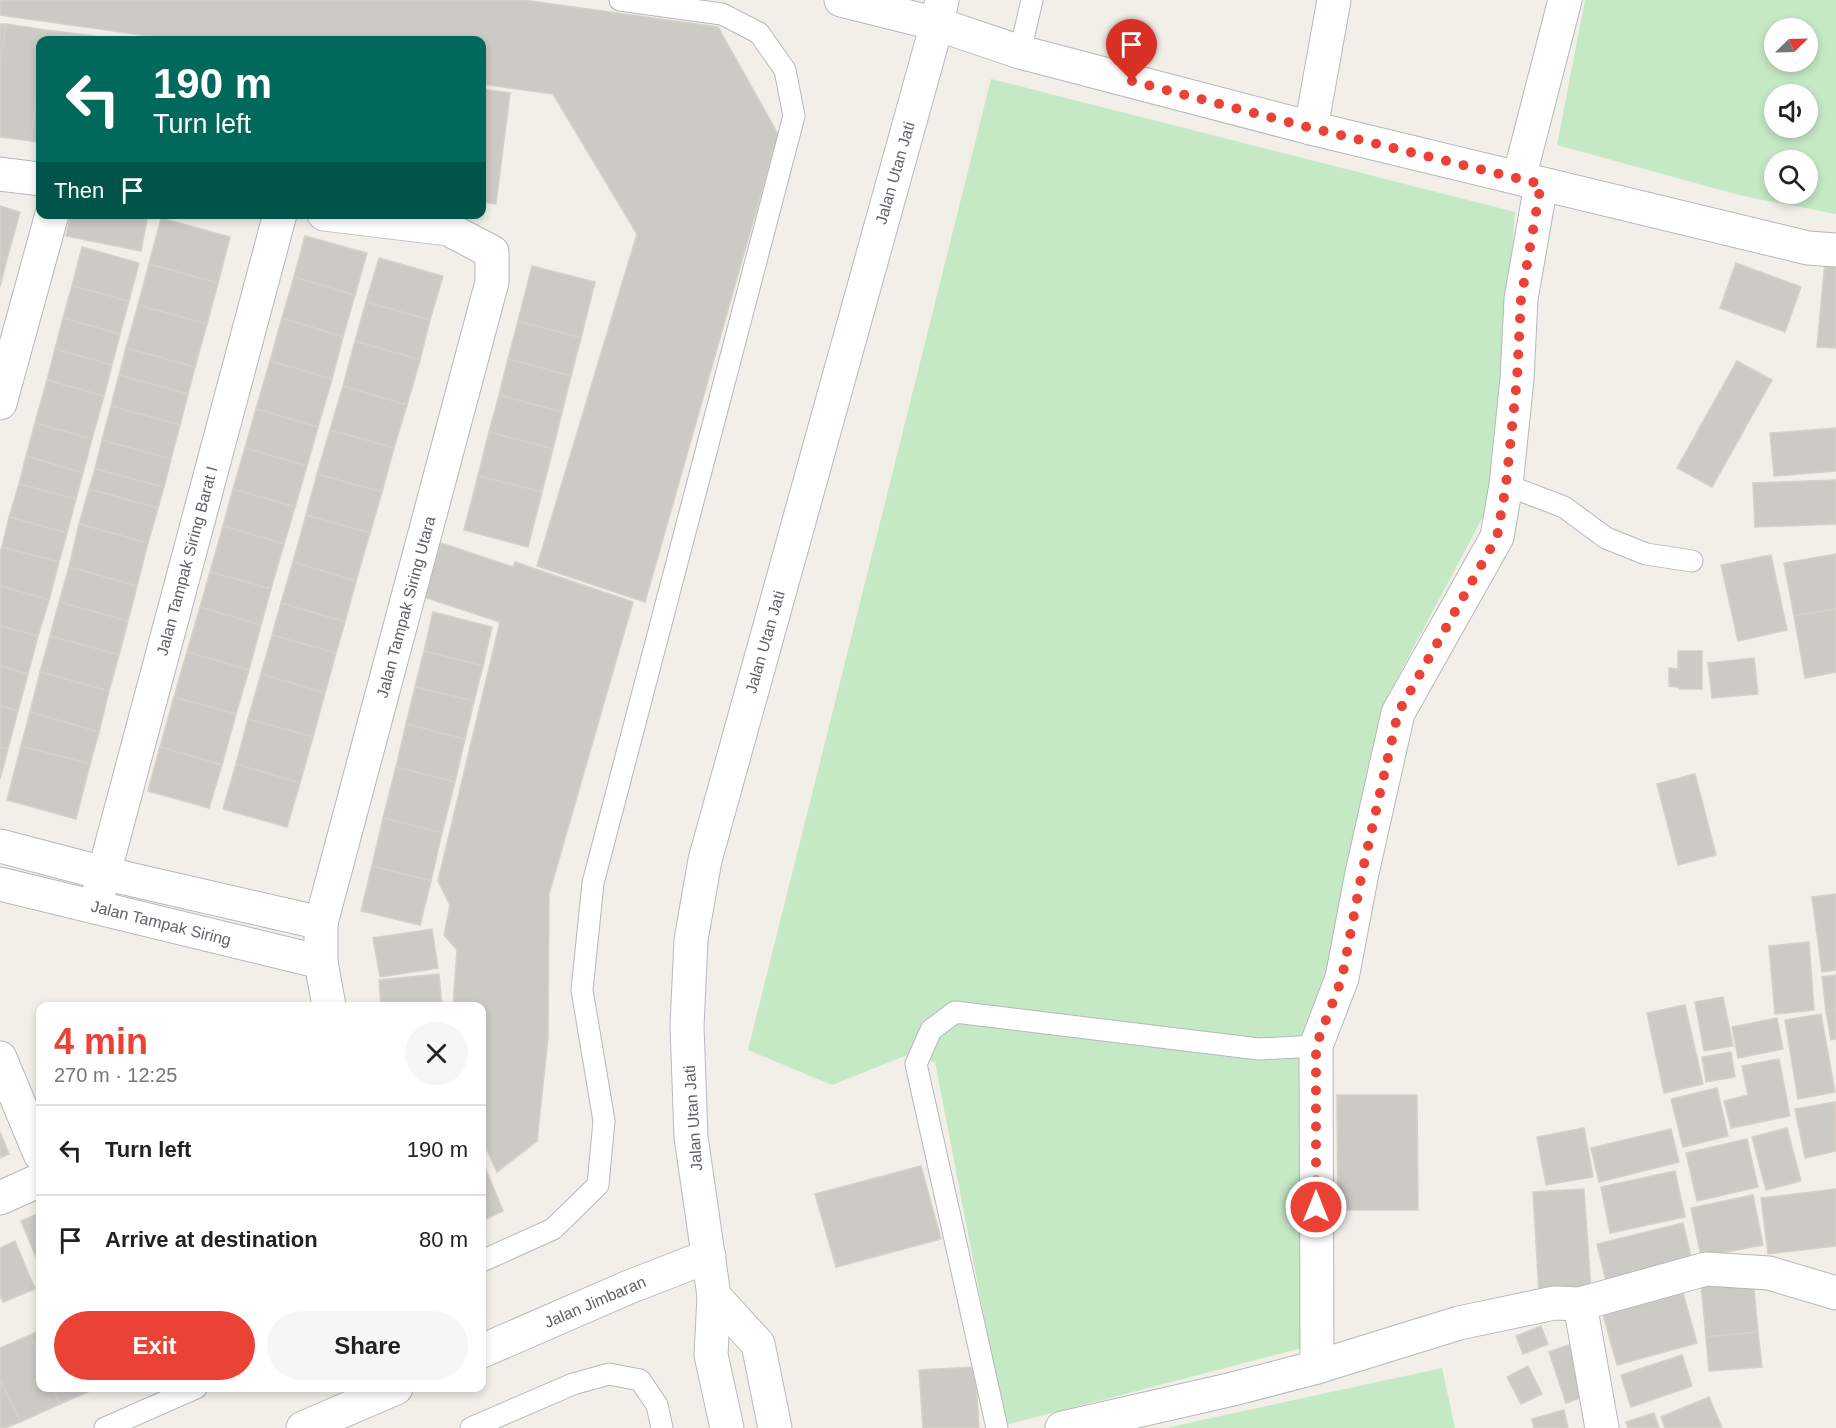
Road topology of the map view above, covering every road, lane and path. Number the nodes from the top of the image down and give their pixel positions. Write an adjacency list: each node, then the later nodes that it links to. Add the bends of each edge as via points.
1 (620, 0): 32 (lane, via 722,14 759,33 785,70 794,116 592,883 582,990 604,1121 598,1185 553,1229)
2 (841, 0): 6 (street)
3 (1032, 0): 7 (lane)
4 (1334, 0): 8 (street)
5 (1565, 0): 11 (street)
6 (939, 12): 7 (street); 31 (street, Jalan Utan Jati, via 705,861 691,940 687,1026 691,1137)
7 (1020, 51): 8 (street)
8 (1311, 128): 11 (street)
9 (0, 174): 10 (street)
10 (36, 178)
11 (1530, 181): 15 (street, via 1808,248); 17 (street)
12 (51, 219): 16 (street)
13 (279, 219): 20 (street, Jalan Tampak Siring Barat I)
14 (365, 219): 23 (street, Jalan Tampak Siring Utara, via 448,229 492,252 492,282)
15 (1836, 250)
16 (0, 403)
17 (1506, 485): 18 (lane, via 1564,507 1606,538 1646,554); 26 (street, via 1497,537 1398,713 1342,978)
18 (1692, 561)
19 (0, 846): 20 (street, Jalan Tampak Siring)
20 (103, 873): 22 (street, Jalan Tampak Siring Barat I); 23 (street, Jalan Tampak Siring)
21 (0, 884): 22 (street, Jalan Tampak Siring)
22 (95, 907): 24 (street, Jalan Tampak Siring)
23 (321, 923): 24 (street, Jalan Tampak Siring Utara)
24 (321, 962): 25 (street, Jalan Tampak Siring Utara)
25 (328, 1002)
26 (1316, 1046): 37 (street); 46 (lane, via 1259,1048 955,1012 931,1030 916,1064)
27 (0, 1058): 28 (street)
28 (36, 1144)
29 (36, 1182): 30 (street)
30 (0, 1198)
31 (709, 1256): 34 (street, Jalan Utan Jati); 36 (street, Jalan Jimbaran)
32 (486, 1259)
33 (1836, 1293): 35 (street, via 1769,1273 1706,1269)
34 (714, 1296): 44 (street, Jalan Utan Jati, via 711,1355); 45 (street, via 758,1344)
35 (1580, 1304): 37 (street, via 1554,1303 1459,1323); 48 (street)
36 (486, 1349)
37 (1317, 1367): 47 (street)
38 (187, 1392): 40 (lane)
39 (387, 1392): 41 (street)
40 (105, 1428)
41 (303, 1428)
42 (471, 1428): 43 (lane, via 573,1384 609,1374 640,1380 657,1405)
43 (662, 1428)
44 (727, 1428)
45 (775, 1428)
46 (997, 1428)
47 (1062, 1428)
48 (1602, 1428)

